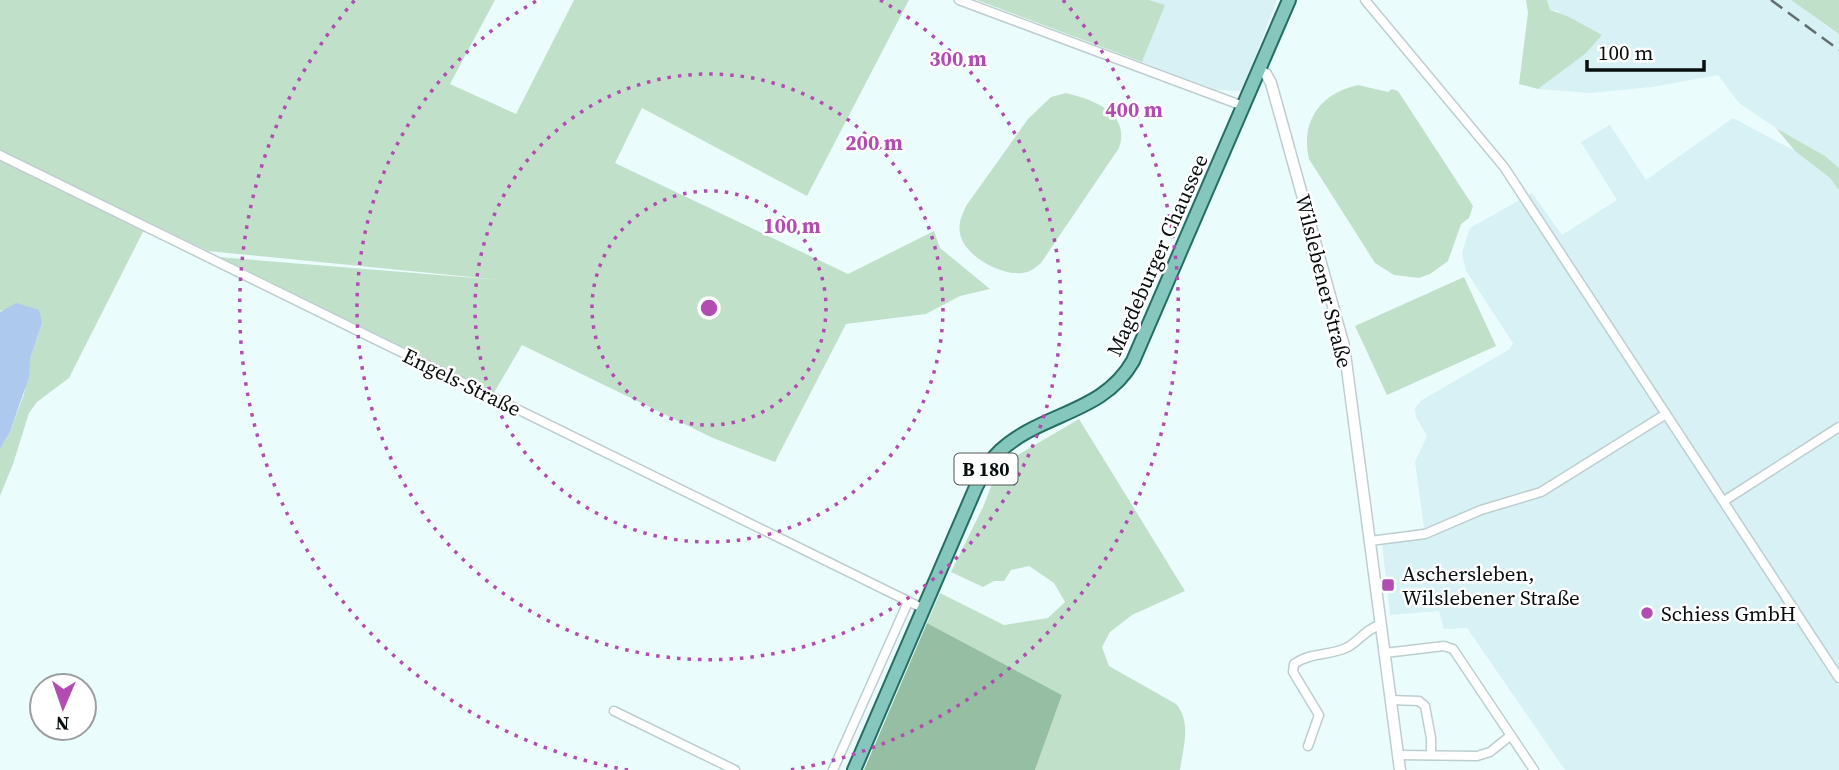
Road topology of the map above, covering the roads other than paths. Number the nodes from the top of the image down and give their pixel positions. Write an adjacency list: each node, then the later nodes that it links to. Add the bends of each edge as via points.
1 (959, 0): 5 (street)
2 (1289, 0): 4 (main road, Magdeburger Chaussee / B 180)
3 (1365, 0): 7 (street, via 1504,167)
4 (1259, 70): 5 (main road, Magdeburger Chaussee / B 180); 10 (street, Wilslebener Straße, via 1271,83 1338,322)
5 (1243, 106): 12 (main road, Magdeburger Chaussee / B 180, via 1129,368 1106,393 1026,433 990,461)
6 (0, 155): 11 (street, Engels-Straße)
7 (1666, 414): 9 (street); 10 (street, via 1541,492 1481,510 1425,534)
8 (1839, 427): 9 (street)
9 (1724, 501): 15 (street)
10 (1370, 541): 13 (street, Wilslebener Straße)
11 (908, 602): 12 (street, Engels-Straße); 23 (street)
12 (924, 609): 24 (main road, Magdeburger Chaussee / B 180)
13 (1381, 625): 14 (street, Wilslebener Straße); 19 (street, via 1346,648 1294,664 1293,672 1319,715)
14 (1385, 653): 16 (street, Wilslebener Straße); 18 (street, via 1449,646)
15 (1839, 678)
16 (1391, 700): 20 (street, via 1419,701 1424,706); 21 (street, Wilslebener Straße)
17 (614, 711): 22 (street)
18 (1510, 736): 20 (street, via 1477,756); 25 (street)
19 (1308, 746)
20 (1432, 755): 21 (street)
21 (1399, 763)
22 (735, 770)
23 (833, 770)
24 (854, 770)
25 (1534, 770)

